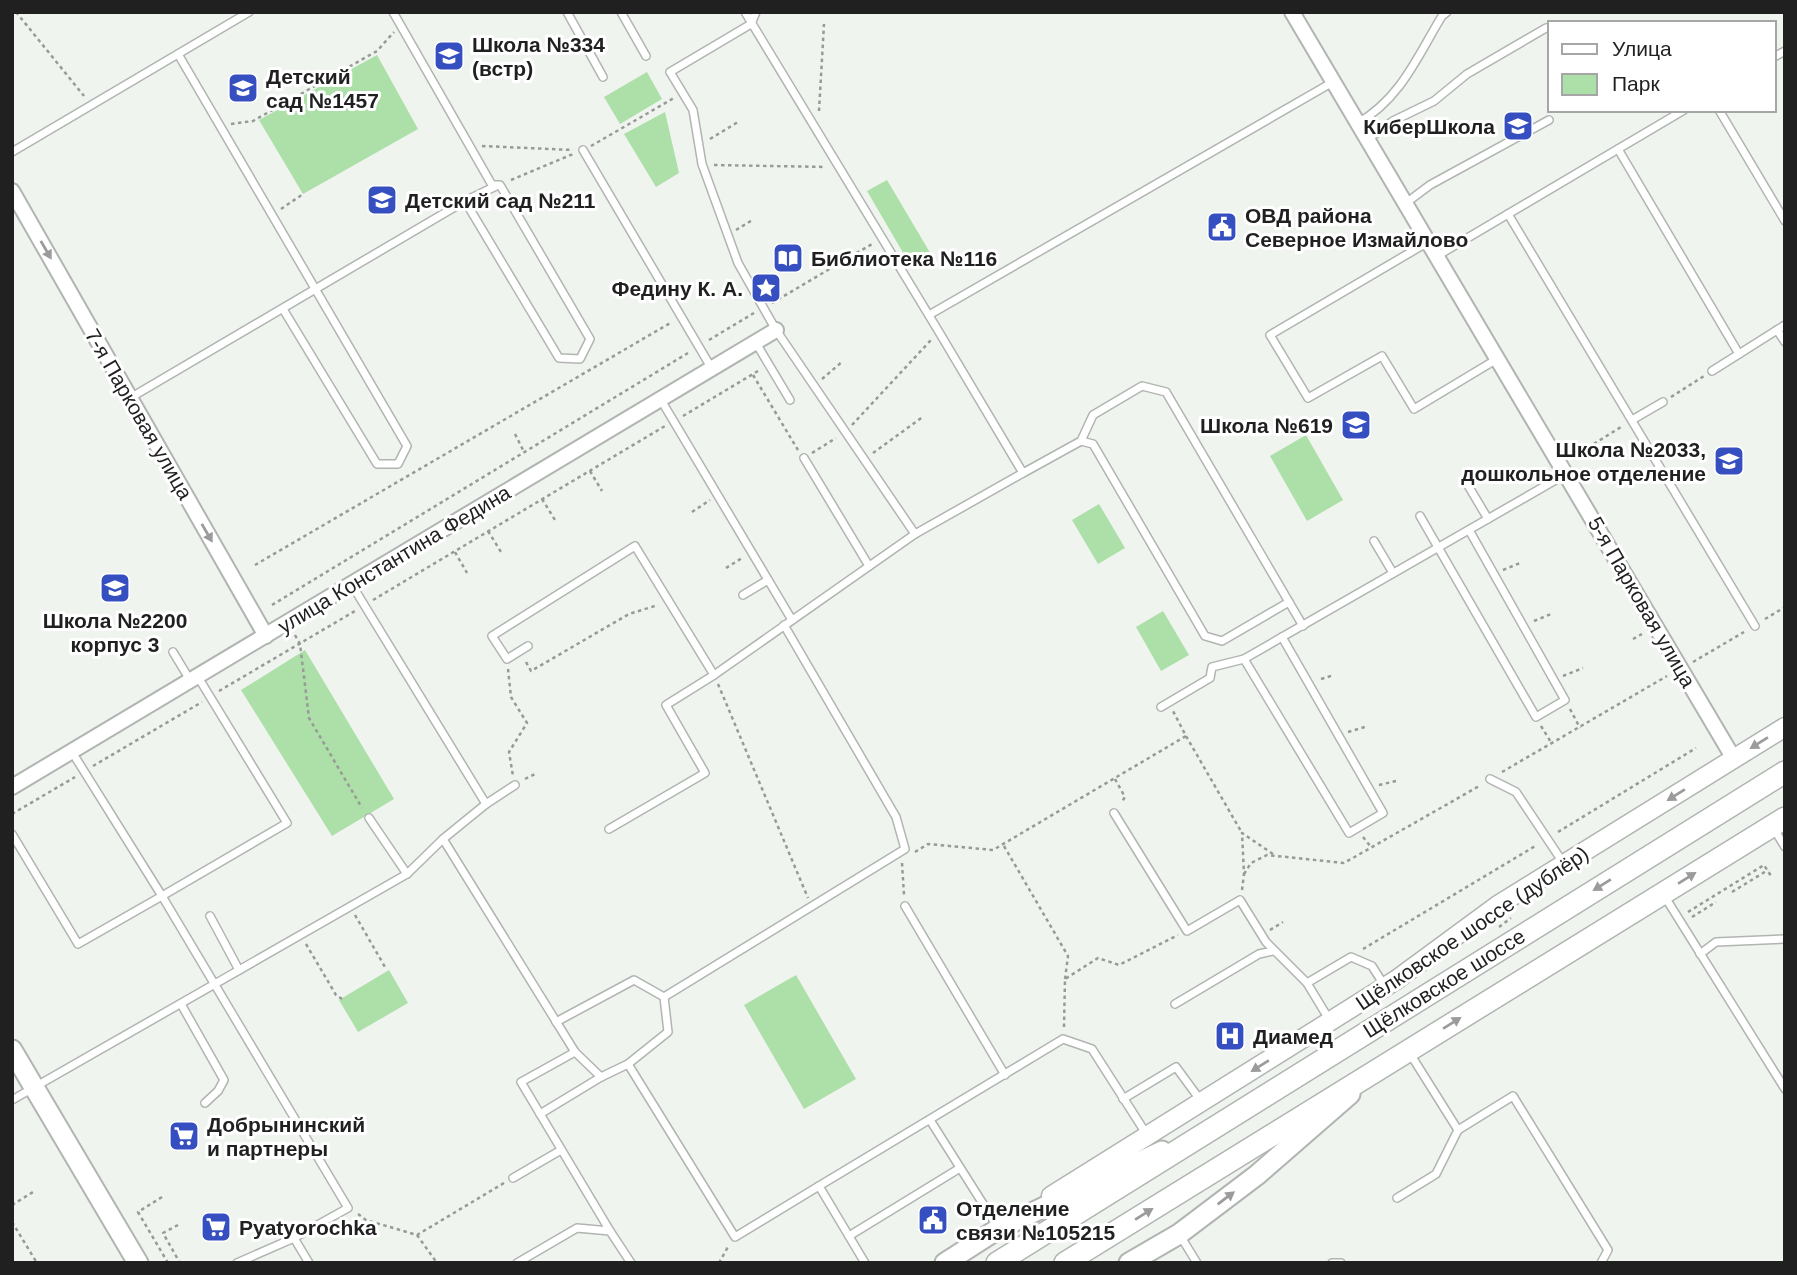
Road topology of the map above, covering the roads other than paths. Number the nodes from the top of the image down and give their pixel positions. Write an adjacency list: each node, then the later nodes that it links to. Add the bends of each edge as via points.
1 (249, 12): 11 (lane)
2 (393, 12): 23 (lane, via 492,185)
3 (567, 12): 13 (lane)
4 (621, 12): 12 (lane)
5 (745, 12): 9 (lane)
6 (756, 12): 9 (lane)
7 (1292, 12): 14 (street, 5-я Парковая улица)
8 (1447, 12): 18 (lane, via 1397,92)
9 (751, 24): 33 (lane); 35 (lane, via 670,72 693,110 702,164 738,263)
10 (1546, 29): 19 (lane)
11 (178, 54): 22 (lane); 31 (lane)
12 (646, 56)
13 (603, 78)
14 (1334, 82): 18 (street, 5-я Парковая улица); 33 (lane)
15 (1681, 112): 20 (lane)
16 (1720, 112): 28 (lane)
17 (1549, 120): 26 (lane, via 1430,185)
18 (1358, 123): 19 (street, 5-я Парковая улица)
19 (1368, 139): 26 (street, 5-я Парковая улица)
20 (1618, 149): 27 (lane); 38 (lane)
21 (583, 150): 40 (lane)
22 (12, 152)
23 (500, 185): 25 (lane); 25 (lane, via 590,339 580,359 559,358)
24 (12, 191): 42 (street, 7-я Парковая улица, one-way to 42)
25 (465, 201): 31 (lane)
26 (1406, 203): 29 (street, 5-я Парковая улица)
27 (1508, 214): 30 (lane); 46 (lane)
28 (1785, 221)
29 (1429, 242): 30 (street, 5-я Парковая улица); 39 (lane, via 1270,335 1308,398 1382,356 1414,409)
30 (1437, 256): 39 (street, 5-я Парковая улица)
31 (315, 290): 32 (lane); 32 (lane, via 407,446 398,464 377,464)
32 (283, 309): 42 (lane)
33 (929, 315): 49 (lane)
34 (1781, 328): 37 (lane); 38 (lane)
35 (776, 330): 36 (street, улица Константина Федина); 55 (lane)
36 (756, 342): 40 (street, улица Константина Федина); 44 (lane)
37 (1785, 342)
38 (1739, 354): 41 (lane)
39 (1498, 358): 50 (street, 5-я Парковая улица)
40 (712, 369): 43 (street, улица Константина Федина)
41 (1712, 371)
42 (130, 398): 67 (street, 7-я Парковая улица, one-way to 67)
43 (661, 400): 60 (lane); 61 (street, улица Константина Федина)
44 (790, 400)
45 (1663, 402): 46 (lane)
46 (1632, 421): 66 (lane)
47 (1080, 441): 49 (lane); 63 (lane, via 1093,444 1205,636 1222,641); 63 (lane, via 1093,415 1142,386 1166,393)
48 (804, 458): 58 (lane)
49 (1023, 473): 55 (lane)
50 (1566, 474): 53 (lane); 77 (street, 5-я Парковая улица)
51 (1469, 488): 53 (lane)
52 (1420, 516): 57 (lane)
53 (1488, 519): 54 (lane)
54 (1469, 530): 57 (lane); 57 (lane, via 1565,700 1536,717)
55 (915, 534): 58 (lane)
56 (1374, 541): 59 (lane)
57 (1439, 547): 59 (lane)
58 (869, 566): 64 (lane)
59 (1392, 573): 65 (lane)
60 (768, 580): 62 (lane); 64 (lane)
61 (352, 585): 67 (street, улица Константина Федина); 82 (lane)
62 (743, 595)
63 (1289, 602): 65 (lane)
64 (788, 623): 72 (lane); 103 (lane, via 896,817 905,849 900,857)
65 (1303, 626): 68 (lane)
66 (1755, 626)
67 (266, 636): 73 (street, улица Константина Федина)
68 (1282, 637): 71 (lane); 71 (lane, via 1383,813 1349,833)
69 (528, 646): 72 (lane, via 507,659 492,636 635,546)
70 (173, 652): 73 (lane)
71 (1244, 659): 74 (lane, via 1212,667 1210,678)
72 (714, 675): 86 (lane, via 666,705 705,772)
73 (194, 679): 76 (street, улица Константина Федина); 93 (lane, via 210,697 287,823)
74 (1165, 705)
75 (1785, 727): 77 (street, Щёлковское шоссе (дублёр), one-way to 77)
76 (72, 752): 81 (street, улица Константина Федина); 93 (lane)
77 (1734, 759): 90 (street, Щёлковское шоссе (дублёр), one-way to 90)
78 (1785, 772): 123 (main road, Щёлковское шоссе, one-way to 123)
79 (1490, 779): 90 (lane, via 1516,792)
80 (515, 785): 82 (lane)
81 (12, 788)
82 (486, 804): 88 (lane)
83 (1114, 813): 97 (lane, via 1187,931 1240,900)
84 (369, 818): 91 (lane)
85 (1778, 822): 89 (lane); 92 (main road, Щёлковское шоссе, one-way to 85)
86 (609, 829)
87 (12, 834): 93 (lane, via 78,944)
88 (443, 839): 91 (lane); 106 (lane)
89 (1785, 847)
90 (1564, 864): 102 (street, Щёлковское шоссе (дублёр))
91 (407, 874): 99 (lane)
92 (1662, 893): 98 (lane); 109 (main road, Щёлковское шоссе, one-way to 92)
93 (162, 896): 101 (lane)
94 (905, 906): 113 (lane)
95 (210, 916): 99 (lane)
96 (1785, 939): 98 (lane, via 1716,942)
97 (1273, 951): 100 (lane); 105 (lane, via 1259,954)
98 (1700, 954): 116 (lane)
99 (239, 970): 101 (lane)
100 (1307, 983): 102 (lane, via 1351,957 1372,966); 107 (lane)
101 (216, 984): 104 (lane); 135 (lane, via 348,1208)
102 (1385, 986): 107 (street, Щёлковское шоссе (дублёр))
103 (664, 997): 106 (lane, via 634,980); 111 (lane, via 668,1032)
104 (181, 1004): 115 (lane); 120 (lane, via 224,1080)
105 (1175, 1004)
106 (556, 1022): 110 (lane)
107 (1330, 1022): 119 (street, Щёлковское шоссе (дублёр), one-way to 119)
108 (12, 1050): 115 (main road)
109 (1409, 1051): 112 (main road, Щёлковское шоссе); 124 (lane)
110 (575, 1052): 114 (lane); 121 (lane, via 521,1082)
111 (628, 1064): 114 (lane); 129 (lane, via 735,1237)
112 (1374, 1073): 133 (main road, one-way to 112, via 1257,1175); 144 (main road, Щёлковское шоссе, one-way to 112)
113 (1005, 1075): 117 (lane, via 1063,1039 1092,1049); 122 (lane)
114 (601, 1077): 121 (lane)
115 (35, 1088): 118 (lane); 136 (main road)
116 (1785, 1089)
117 (1123, 1099): 119 (lane, via 1176,1067); 125 (lane)
118 (12, 1100)
119 (1202, 1102): 125 (street, Щёлковское шоссе (дублёр))
120 (205, 1103)
121 (540, 1115): 126 (lane)
122 (930, 1120): 127 (lane); 129 (lane)
123 (1212, 1128): 131 (main road); 143 (main road, Щёлковское шоссе)
124 (1458, 1130): 130 (lane, via 1436,1174); 149 (lane, via 1513,1096 1608,1251)
125 (1148, 1136): 131 (street, Щёлковское шоссе (дублёр))
126 (561, 1150): 128 (lane); 132 (lane)
127 (960, 1168): 131 (lane); 134 (lane)
128 (513, 1178)
129 (819, 1186): 134 (lane)
130 (1397, 1198)
131 (998, 1228): 142 (main road, Щёлковское шоссе (дублёр))
132 (610, 1231): 139 (lane, via 576,1228); 140 (lane)
133 (1179, 1234): 145 (main road); 146 (lane)
134 (849, 1236): 141 (lane)
135 (294, 1238): 137 (lane); 138 (lane)
136 (138, 1263)
137 (237, 1263)
138 (309, 1263)
139 (517, 1263)
140 (631, 1263)
141 (865, 1263)
142 (945, 1263)
143 (998, 1263)
144 (1065, 1263)
145 (1129, 1263)
146 (1197, 1263)
147 (1332, 1263): 148 (lane)
148 (1341, 1263)
149 (1601, 1263)

